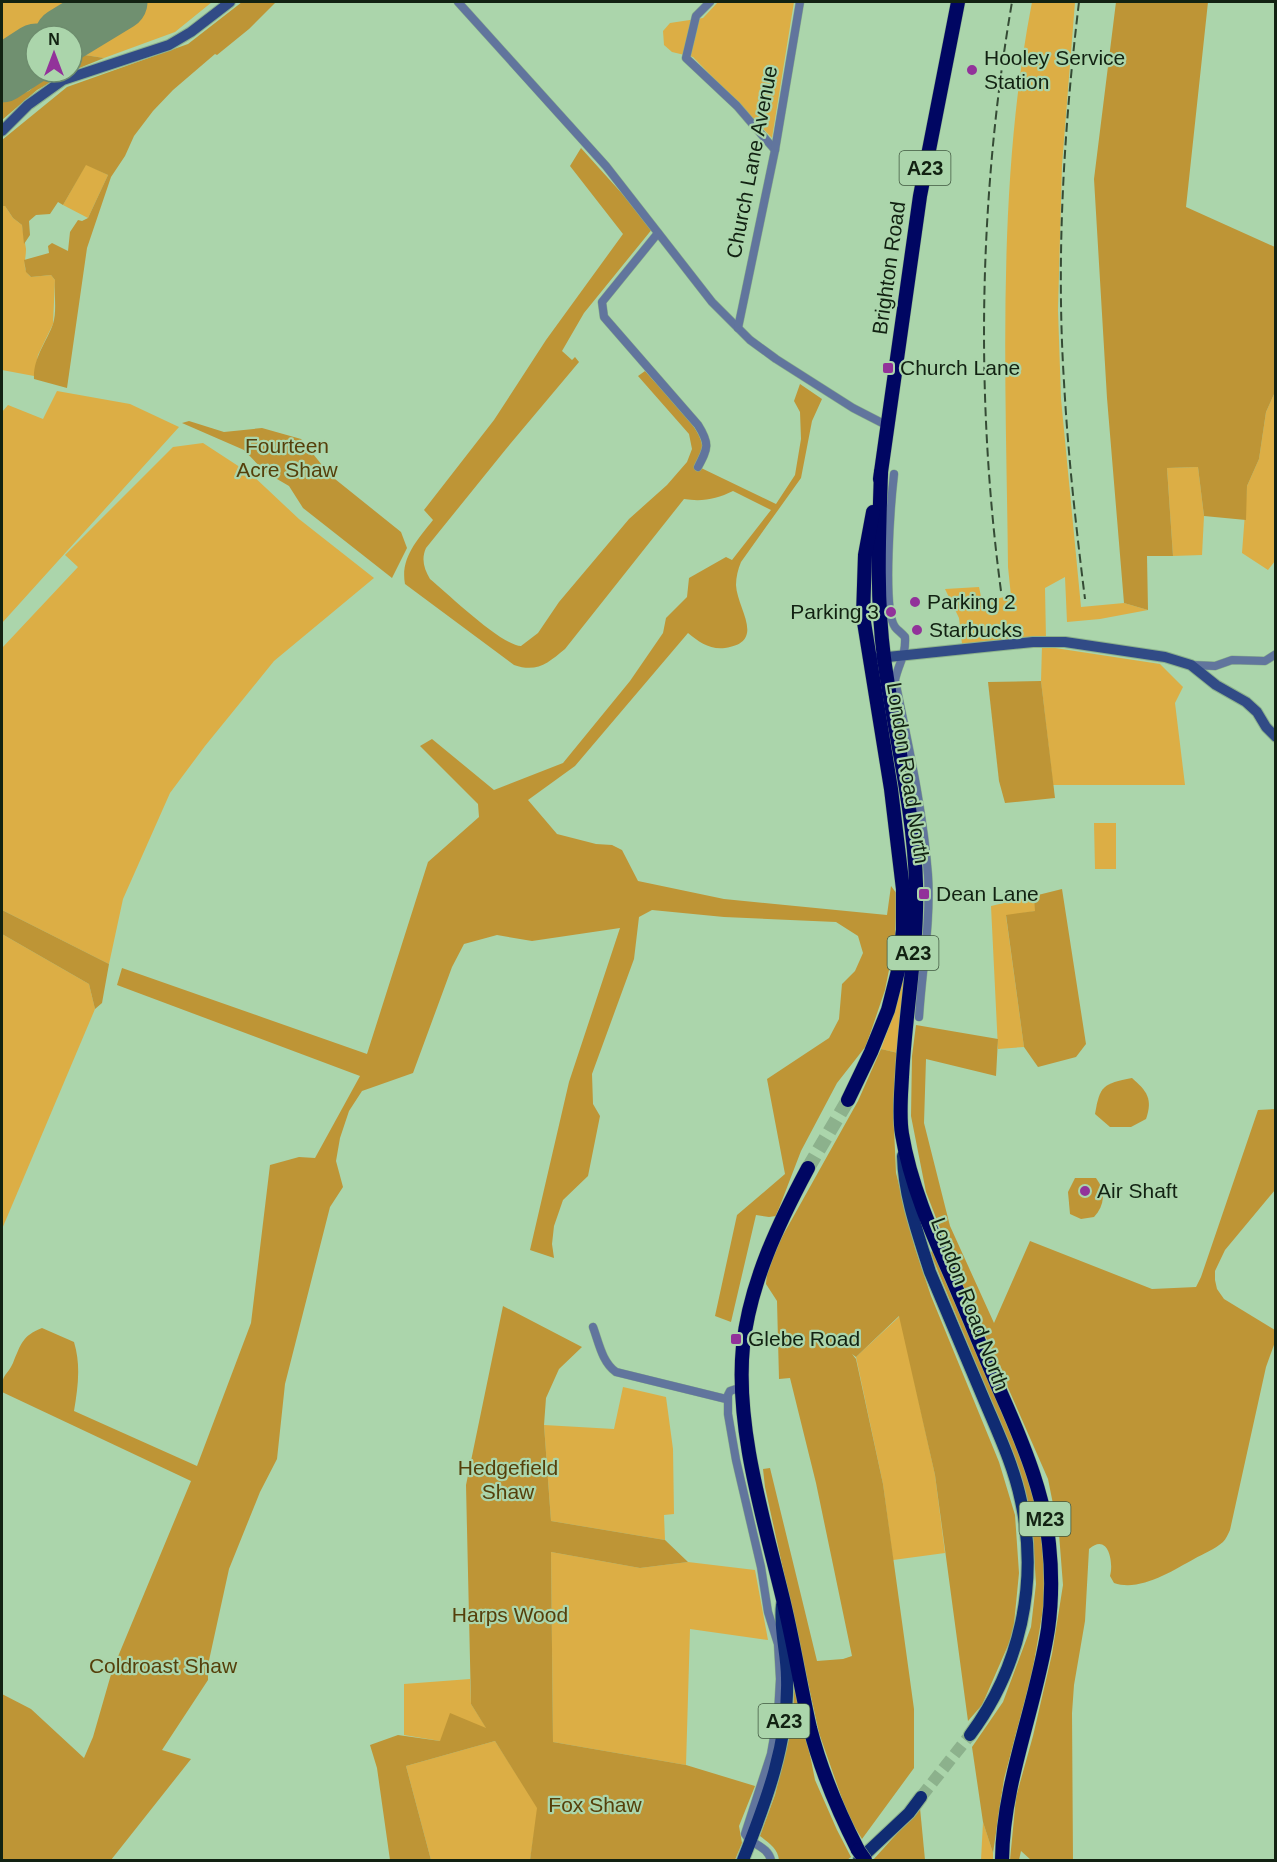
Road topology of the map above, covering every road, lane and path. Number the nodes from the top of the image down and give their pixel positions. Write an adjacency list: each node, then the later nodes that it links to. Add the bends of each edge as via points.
1 (230, 2): 6 (street, via 169,45 63,80 28,105)
2 (458, 2): 8 (street, via 606,166)
3 (710, 2): 7 (street, via 696,16 686,58 737,106)
4 (800, 2): 7 (street, Church Lane Avenue)
5 (958, 2): 10 (highway, Brighton Road / A23, via 920,196)
6 (2, 131)
7 (775, 150): 9 (street, Church Lane Avenue)
8 (658, 233): 9 (street, via 712,302); 11 (street, via 602,302 604,317 698,424 706,437 707,449)
9 (738, 328): 10 (street, via 776,359)
10 (888, 426): 12 (highway, Brighton Road / A23)
11 (698, 467)
12 (888, 473): 13 (highway, Brighton Road / A23); 16 (highway, Brighton Road / A23, via 865,555 863,616)
13 (884, 583): 15 (street, Brighton Road, via 894,626 905,637); 17 (highway, Brighton Road / A23)
14 (1275, 654): 18 (street, via 1265,661)
15 (905, 655): 17 (street); 18 (street, via 1065,642 1141,652); 19 (street, London Road North)
16 (869, 658): 17 (street); 22 (highway, London Road North / A23, via 891,789 903,889 903,930 888,1010)
17 (884, 658): 19 (highway, London Road North / A23)
18 (1191, 665): 20 (street, via 1257,711)
19 (892, 686): 21 (street, London Road North, via 923,825 928,877); 23 (highway, London Road North / A23, via 917,887 903,1060)
20 (1275, 737)
21 (919, 1017)
22 (848, 1100)
23 (902, 1132): 29 (main road, London Road North / A23, via 903,1170 919,1240 1009,1460 1026,1531 1028,1581 1018,1641 994,1700); 35 (highway, M23, via 936,1244 1026,1452 1049,1539 1048,1627 1010,1787)
24 (808, 1168): 26 (highway, A23, via 758,1278 745,1334)
25 (593, 1327): 27 (street, via 607,1362 616,1372)
26 (742, 1387): 27 (street, via 730,1391); 28 (highway, A23, via 750,1458)
27 (726, 1399): 31 (street, via 779,1661 775,1734 763,1783 745,1829)
28 (782, 1597): 31 (main road, A23, via 785,1715 774,1775); 32 (highway, via 819,1761)
29 (970, 1735)
30 (921, 1797): 32 (main road)
31 (751, 1841): 33 (main road, A23); 34 (street, via 768,1852)
32 (861, 1857)
33 (743, 1860)
34 (771, 1860)
35 (1002, 1860)

